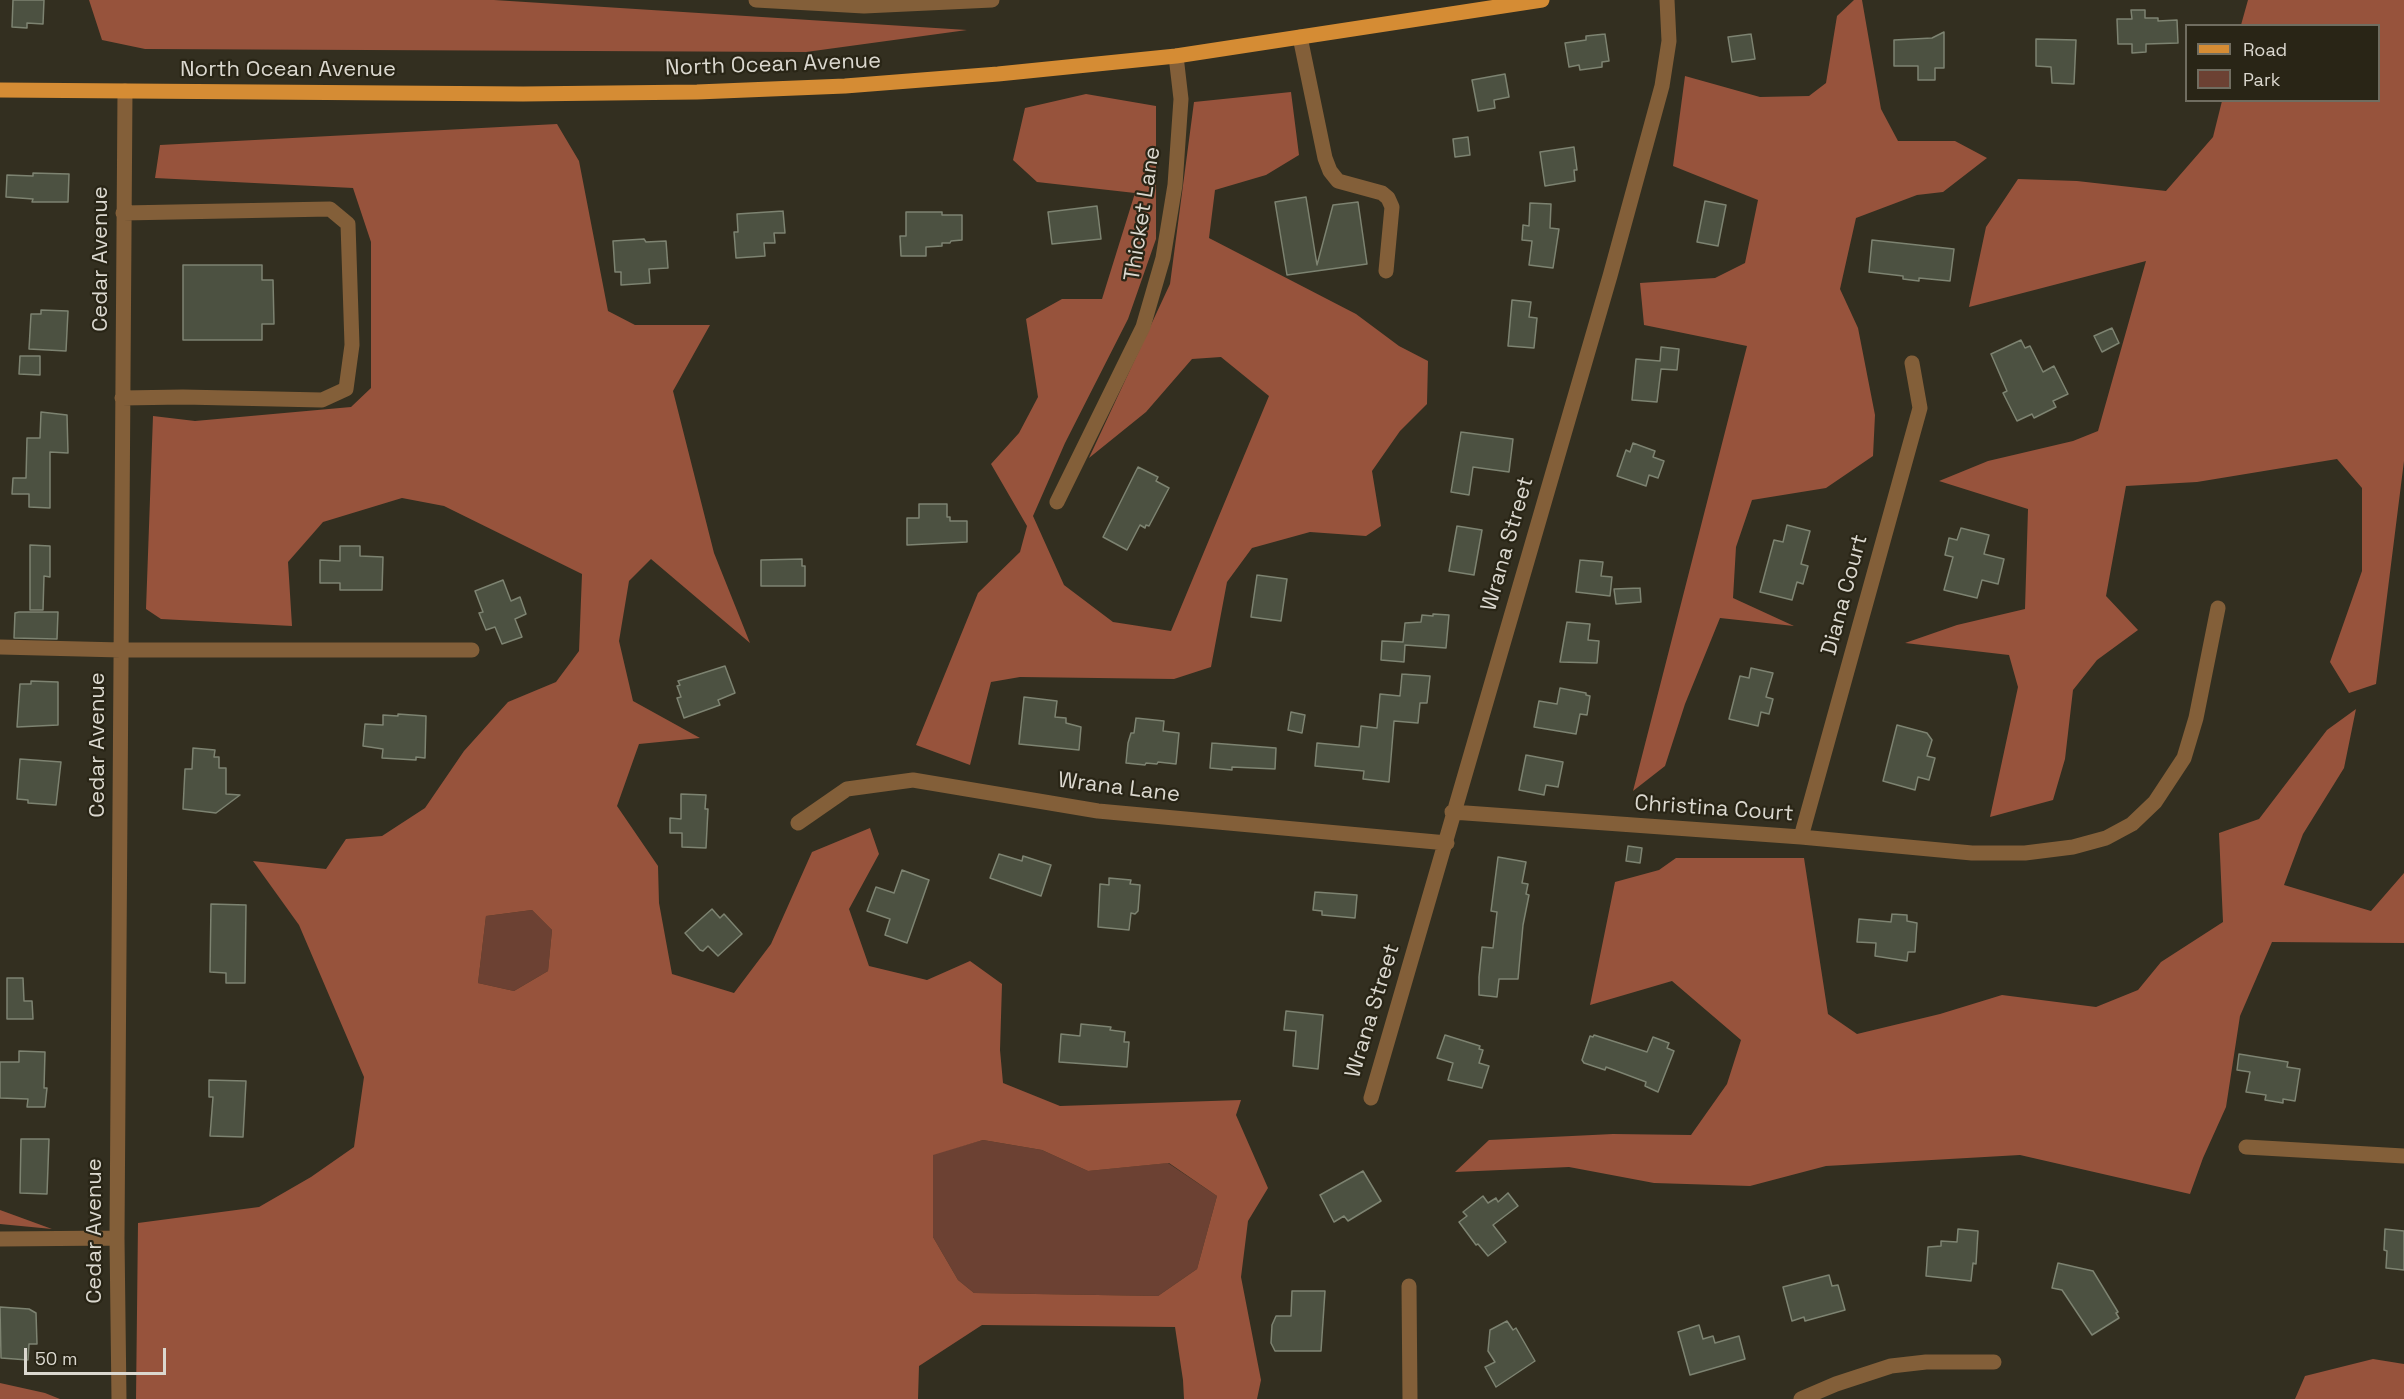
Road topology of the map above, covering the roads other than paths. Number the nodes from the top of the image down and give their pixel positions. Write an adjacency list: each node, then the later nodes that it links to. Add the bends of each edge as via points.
1 (756, 0): 2 (street, via 864,6)
2 (992, 0)
3 (1542, 0): 5 (main road, North Ocean Avenue)
4 (1667, 0): 18 (street, Wrana Street, via 1669,41 1662,86)
5 (1300, 38): 6 (main road, North Ocean Avenue); 10 (street, via 1330,171 1338,181 1389,198 1392,207)
6 (1176, 56): 8 (main road, North Ocean Avenue, via 928,80 697,92); 13 (street, Thicket Lane, via 1181,99 1175,184 1163,258 1143,327)
7 (0, 90): 8 (main road, North Ocean Avenue)
8 (125, 91): 9 (street, Cedar Avenue)
9 (123, 213): 12 (street, Cedar Avenue); 12 (street, via 330,209 348,224 352,345 346,389 322,400)
10 (1386, 272)
11 (1912, 363): 20 (street, Diana Court, via 1920,408)
12 (122, 398): 17 (street, Cedar Avenue)
13 (1057, 502)
14 (2218, 608): 20 (street, Christina Court, via 2184,758 2155,801 2132,824 2106,838 2073,847 2025,853 1972,853)
15 (0, 647): 17 (street)
16 (472, 650): 17 (street)
17 (121, 651): 25 (street, Cedar Avenue)
18 (1452, 812): 20 (street, Christina Court); 21 (street, Wrana Street)
19 (798, 823): 21 (street, Wrana Lane, via 847,789 913,780 1098,811)
20 (1802, 837)
21 (1447, 843): 22 (street, Wrana Street)
22 (1371, 1098)
23 (2246, 1147): 24 (street)
24 (2404, 1156)
25 (117, 1238): 26 (street); 29 (street, Cedar Avenue)
26 (0, 1239)
27 (1409, 1286): 30 (street)
28 (1994, 1362): 31 (street, via 1891,1366)
29 (119, 1399)
30 (1410, 1399)
31 (1801, 1399)

